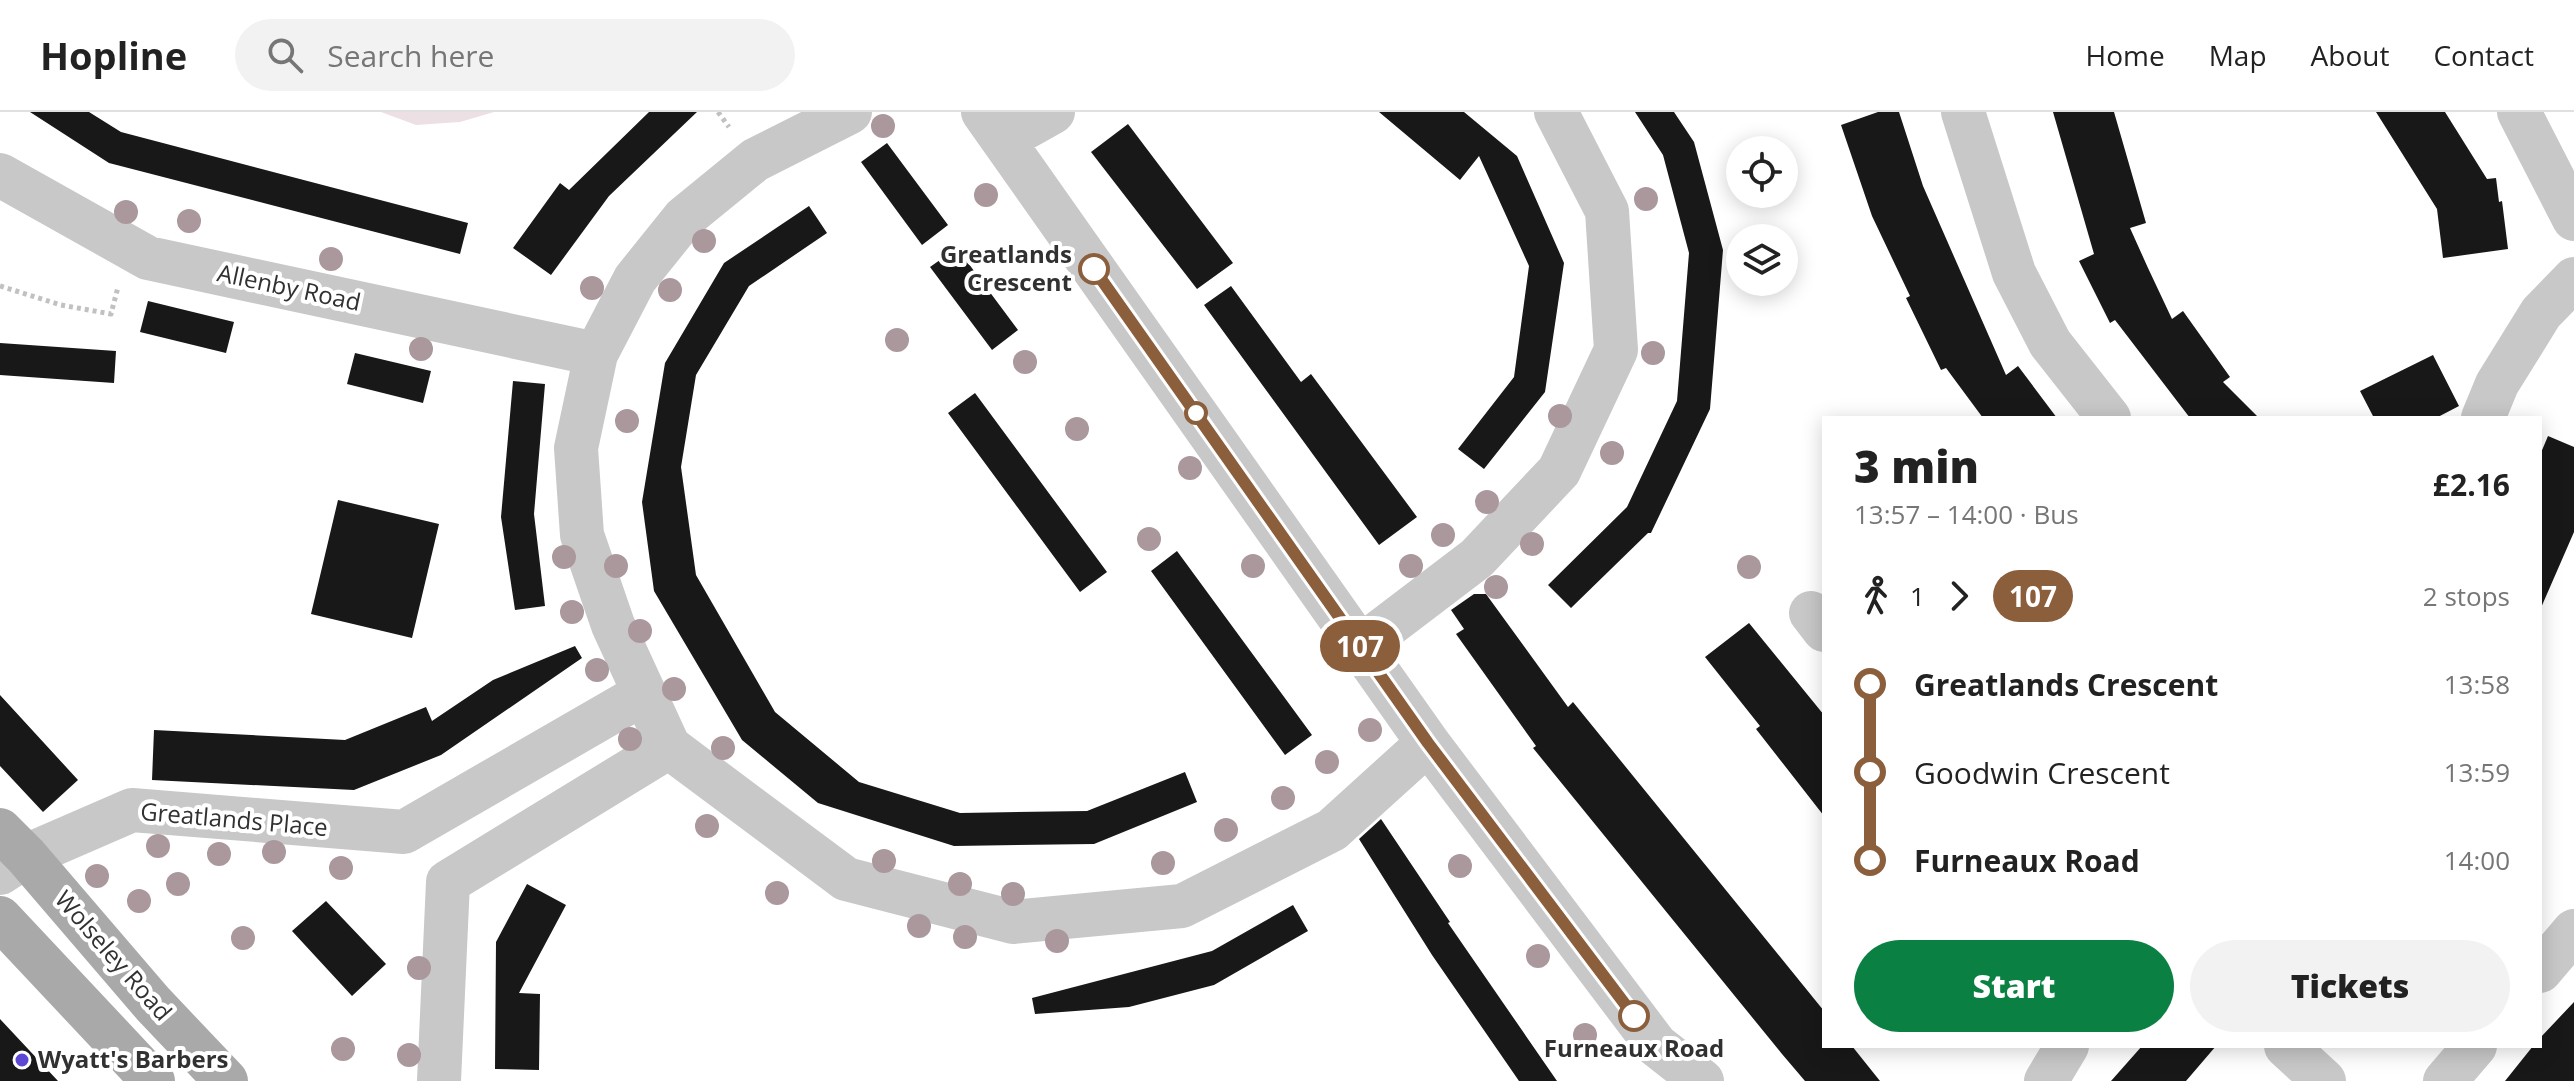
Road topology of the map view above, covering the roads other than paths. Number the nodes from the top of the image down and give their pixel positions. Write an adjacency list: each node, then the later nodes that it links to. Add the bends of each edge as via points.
1 (850, 112): 10 (street, via 755,160 684,218 635,279)
2 (1053, 112): 6 (street)
3 (1556, 112): 13 (street, via 1607,211 1616,350 1559,471 1477,558)
4 (1963, 112): 11 (street, via 2014,273 2050,343)
5 (2519, 112): 8 (street)
6 (993, 126): 13 (street)
7 (0, 175): 10 (street, Allenby Road, via 148,258)
8 (2574, 219)
9 (2574, 279): 12 (street, via 2541,313 2497,384)
10 (596, 354): 14 (street, via 576,448 582,535)
11 (2107, 416)
12 (2484, 416)
13 (1360, 647): 15 (street)
14 (643, 694): 16 (street); 17 (street)
15 (1428, 743): 16 (street, via 1332,830 1182,906 1013,922 846,879); 29 (street, via 1656,1045)
16 (669, 747): 19 (street)
17 (404, 832): 18 (street, Greatlands Place, via 132,810); 19 (street)
18 (9, 853): 27 (main road, Wolseley Road)
19 (448, 882): 28 (street)
20 (0, 918): 26 (main road)
21 (2574, 931): 22 (street)
22 (2542, 969)
23 (2066, 1048): 30 (street)
24 (2288, 1048): 31 (street)
25 (2473, 1048): 32 (street)
26 (153, 1081)
27 (226, 1081)
28 (439, 1081)
29 (1702, 1081)
30 (2046, 1081)
31 (2324, 1081)
32 (2445, 1081)

